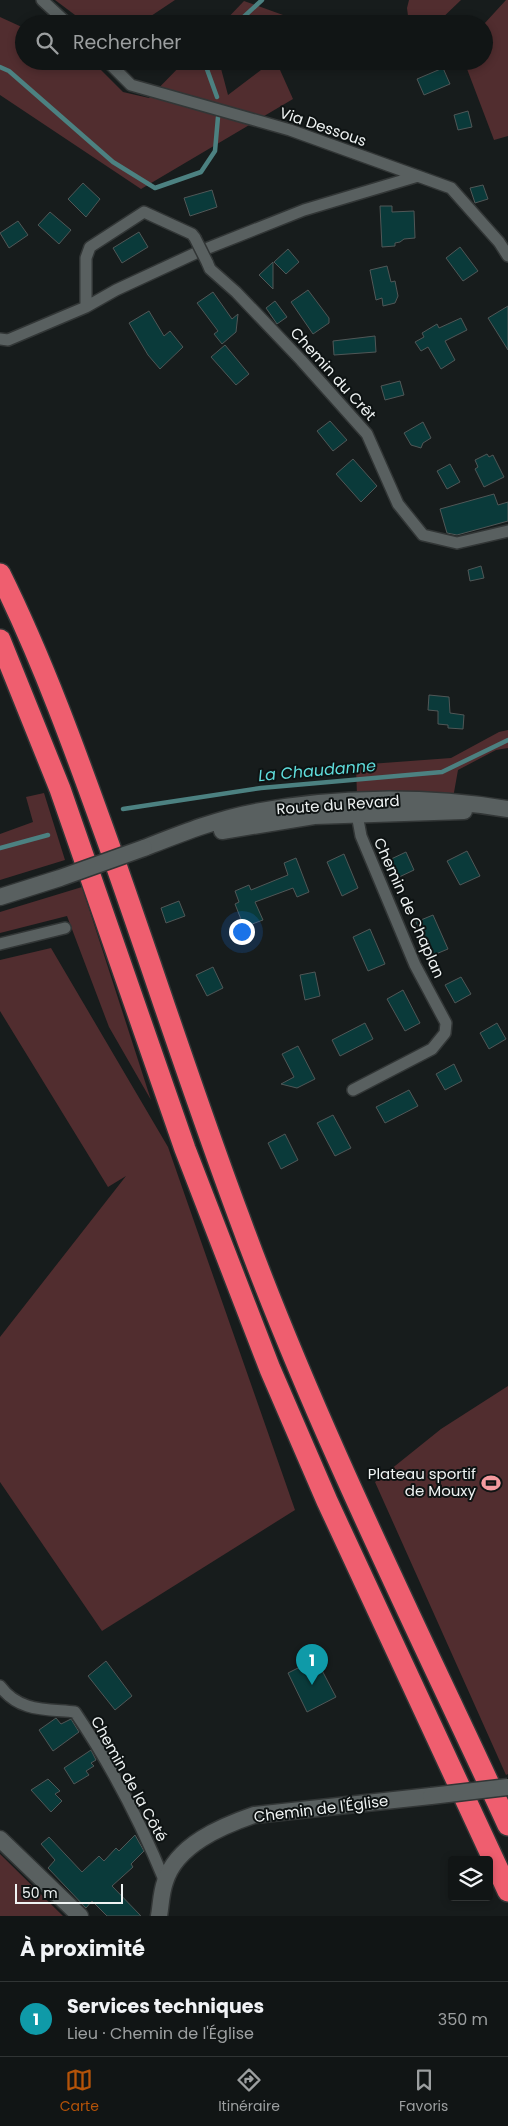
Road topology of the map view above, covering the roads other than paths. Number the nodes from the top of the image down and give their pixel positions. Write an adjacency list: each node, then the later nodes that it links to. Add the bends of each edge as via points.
1 (42, 0): 2 (street)
2 (58, 15)
3 (116, 70): 4 (street, Via Dessous, via 131,85 290,130)
4 (418, 176): 5 (street, Via Dessous, via 451,188); 6 (street, via 287,217 198,252)
5 (508, 256)
6 (86, 307): 7 (street, via 8,340); 8 (street, Chemin du Crêt, bridge, via 86,258 90,247 144,212 192,234 210,269 301,360 367,434 398,504 423,535 457,543)
7 (0, 339)
8 (508, 531)
9 (0, 574): 19 (highway, via 86,781 212,1143 272,1304 350,1489)
10 (0, 640): 22 (highway, via 60,789 185,1149 273,1378)
11 (356, 808): 12 (main road, Route du Revard); 13 (main road, Route du Revard, bridge, via 231,829 144,848); 16 (street, Chemin de Chaplan, via 361,836 415,965 446,1023 445,1033 432,1049)
12 (508, 810)
13 (0, 897)
14 (65, 928): 15 (street)
15 (0, 944)
16 (353, 1090)
17 (0, 1686): 21 (street, Chemin de la Côté, via 24,1706 75,1712 94,1740 150,1846)
18 (508, 1787): 21 (main road, Chemin de l'Église, bridge, via 254,1815 227,1824 202,1838 183,1854)
19 (508, 1825)
20 (0, 1839): 23 (main road)
21 (165, 1882): 24 (main road, Chemin de l'Église)
22 (508, 1891)
23 (80, 1916)
24 (159, 1916)

